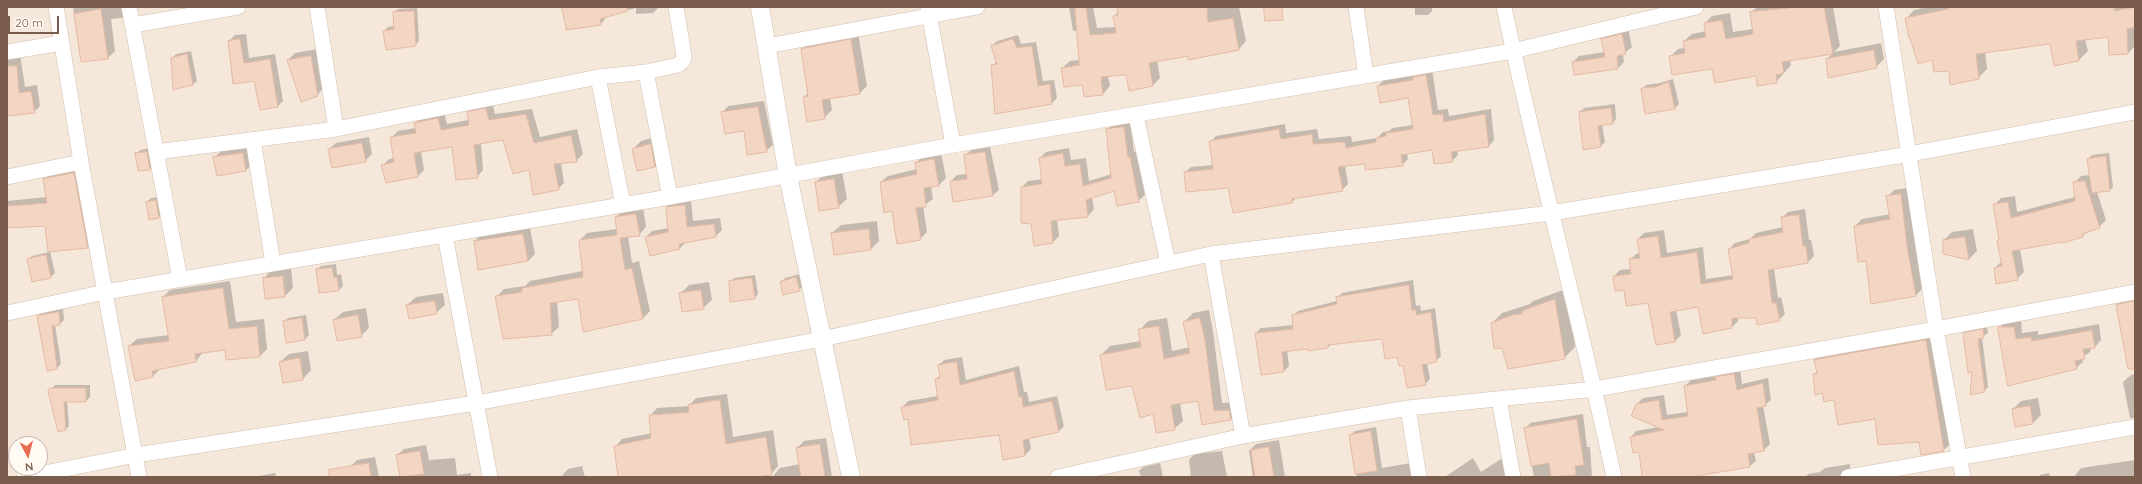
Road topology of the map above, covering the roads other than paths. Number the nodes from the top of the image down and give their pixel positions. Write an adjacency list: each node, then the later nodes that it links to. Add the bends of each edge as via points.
1 (56, 7): 15 (street)
2 (129, 7): 14 (street)
3 (238, 7): 14 (street)
4 (317, 7): 24 (street)
5 (676, 7): 19 (street, via 683,61 678,65)
6 (760, 7): 16 (street)
7 (977, 7): 13 (street)
8 (1356, 7): 20 (street)
9 (1504, 7): 17 (street)
10 (1696, 7): 12 (street)
11 (1886, 7): 28 (street)
12 (1676, 9): 17 (street)
13 (929, 12): 16 (street); 26 (street)
14 (133, 25): 27 (street)
15 (62, 43): 18 (street); 29 (street)
16 (767, 46): 30 (street)
17 (1513, 51): 20 (street); 34 (street)
18 (7, 52)
19 (646, 72): 21 (street); 32 (street)
20 (1366, 76): 23 (street)
21 (598, 77): 24 (street); 33 (street)
22 (2135, 112): 28 (street)
23 (1136, 116): 26 (street); 38 (street)
24 (336, 129): 25 (street)
25 (253, 140): 27 (street); 37 (street)
26 (953, 145): 30 (street)
27 (156, 152): 39 (street)
28 (1910, 154): 34 (street); 43 (street)
29 (81, 162): 31 (street); 40 (street)
30 (788, 176): 32 (street); 44 (street)
31 (7, 177)
32 (670, 197): 33 (street)
33 (623, 205): 35 (street)
34 (1551, 213): 36 (street); 45 (street)
35 (445, 235): 37 (street); 47 (street)
36 (1211, 254): 38 (street); 50 (street)
37 (273, 263): 39 (street)
38 (1168, 263): 44 (street)
39 (180, 279): 40 (street)
40 (105, 292): 42 (street); 51 (street)
41 (2135, 292): 43 (street)
42 (7, 313)
43 (1936, 329): 45 (street); 52 (street)
44 (822, 339): 47 (street); 56 (street)
45 (1595, 389): 46 (street); 60 (street)
46 (1500, 399): 48 (street); 59 (street)
47 (476, 403): 51 (street); 55 (street)
48 (1408, 408): 50 (street); 58 (street)
49 (2135, 427): 52 (street)
50 (1243, 436): 57 (street)
51 (136, 455): 53 (street); 54 (street)
52 (1959, 457): 61 (street); 62 (street)
53 (24, 477)
54 (139, 477)
55 (490, 477)
56 (851, 477)
57 (1060, 477)
58 (1419, 477)
59 (1513, 477)
60 (1614, 477)
61 (1848, 477)
62 (1963, 477)

